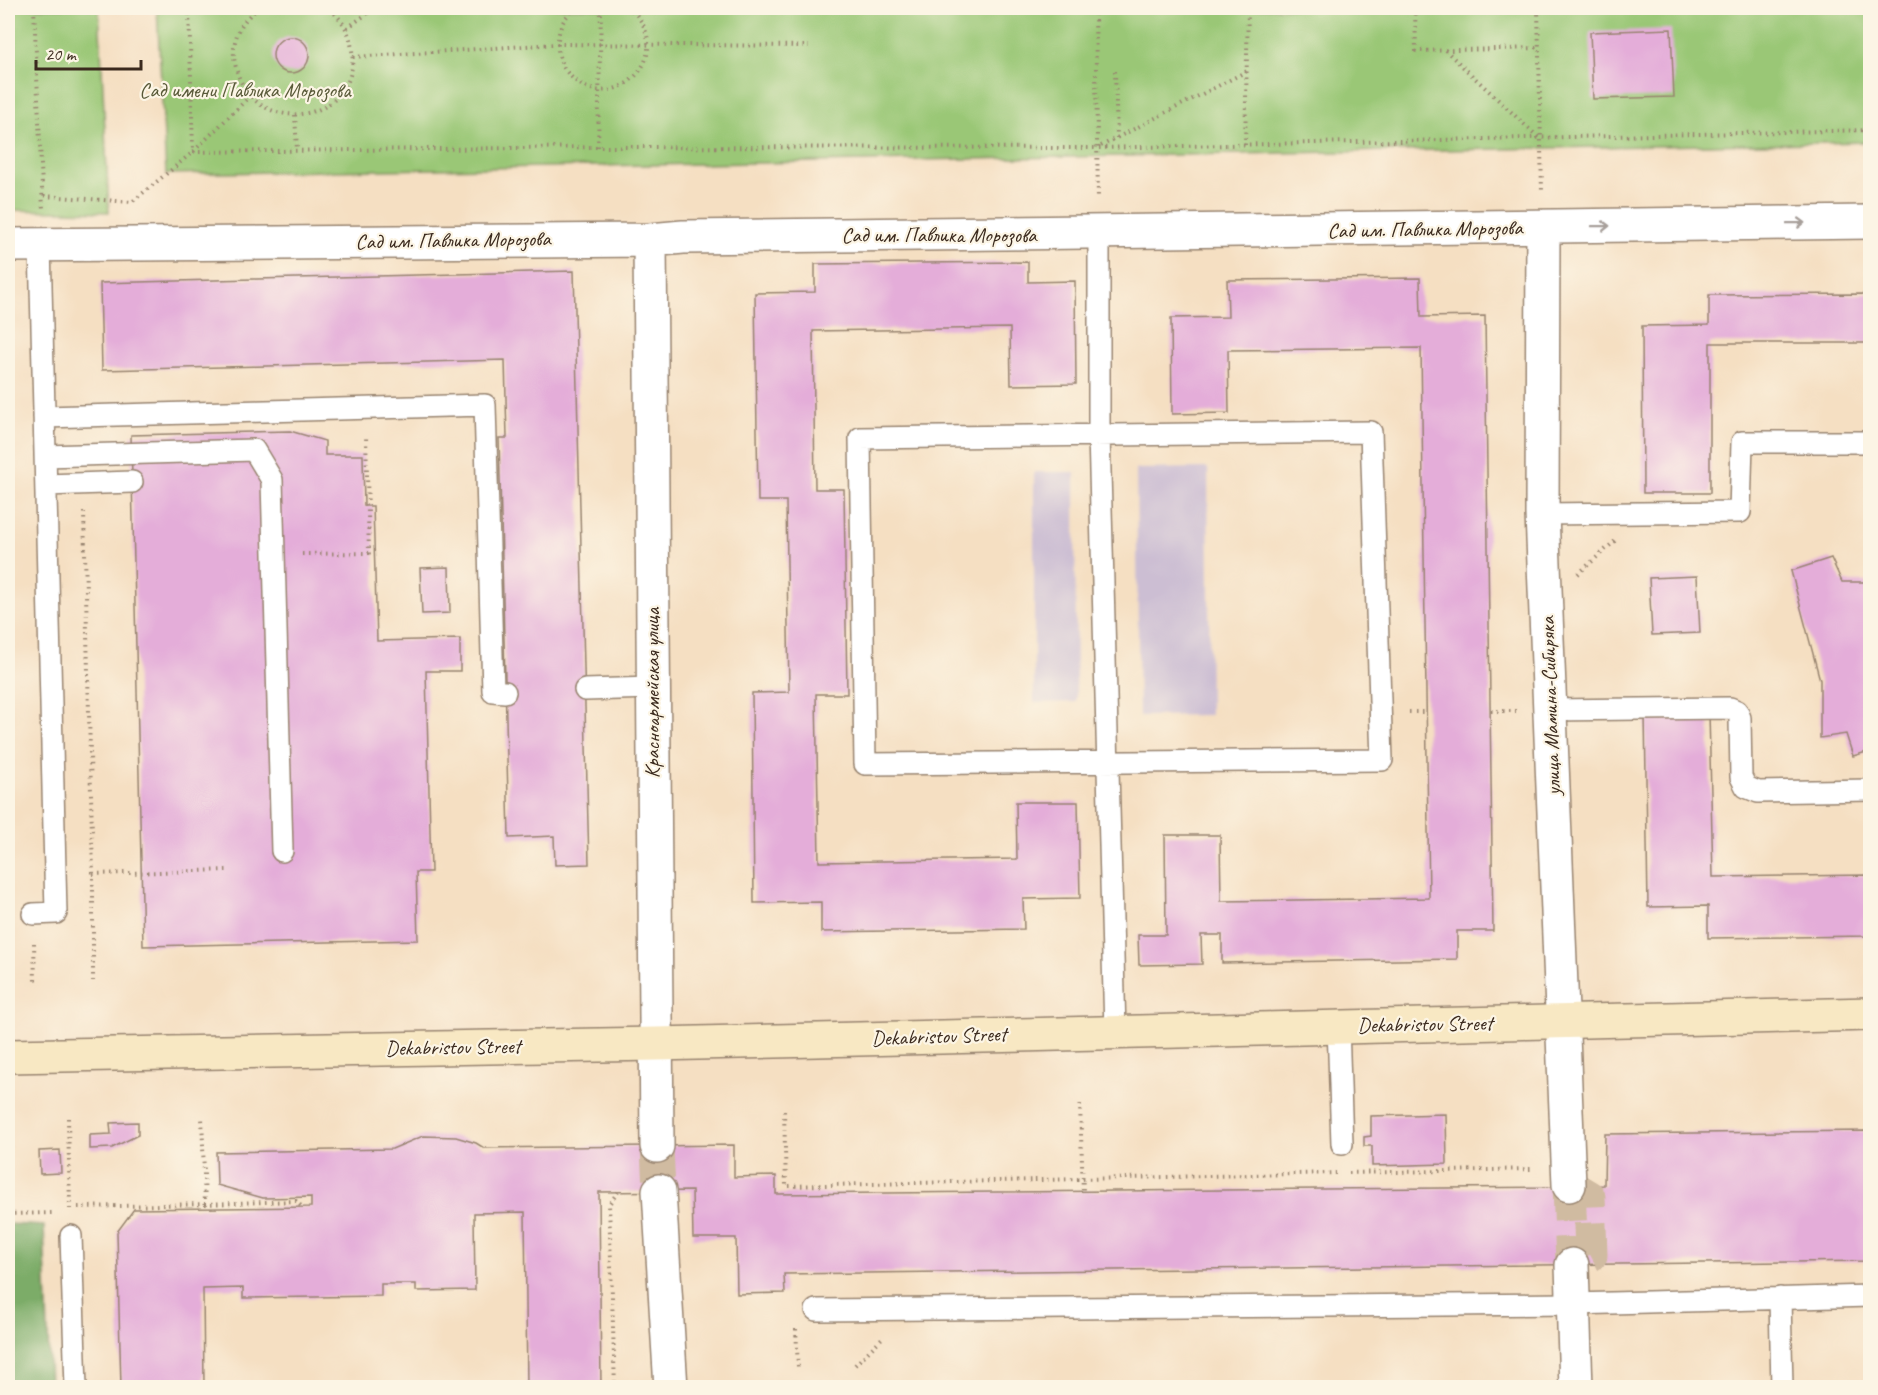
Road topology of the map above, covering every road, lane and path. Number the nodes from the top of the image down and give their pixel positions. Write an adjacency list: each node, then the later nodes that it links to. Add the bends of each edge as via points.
1 (34, 8): 35 (path)
2 (189, 8): 33 (path)
3 (259, 8): 24 (path, via 250,13 238,33 233,55 237,77)
4 (328, 8): 13 (path)
5 (375, 8): 13 (path)
6 (576, 8): 14 (path, via 561,25)
7 (601, 8): 15 (path)
8 (630, 8): 16 (path, via 641,18)
9 (1095, 8): 31 (path)
10 (1248, 8): 22 (path)
11 (1415, 8): 19 (path, via 1416,51)
12 (1538, 8): 18 (path)
13 (347, 28): 20 (path)
14 (557, 44): 15 (path); 20 (path); 23 (path, via 563,67 572,78)
15 (600, 45): 16 (path); 23 (path)
16 (649, 45): 17 (path); 23 (path, via 645,62 627,84)
17 (809, 46)
18 (1539, 48): 19 (path); 28 (path)
19 (1445, 50): 28 (path)
20 (353, 57): 25 (path, via 351,72 336,98 324,107)
21 (1115, 71): 27 (path)
22 (1247, 71): 27 (path); 29 (path)
23 (598, 90): 30 (path)
24 (249, 97): 25 (path, via 278,114); 33 (path)
25 (295, 115): 32 (path)
26 (1870, 130): 28 (path)
27 (1117, 138): 31 (path)
28 (1541, 140): 29 (path); 37 (path)
29 (1245, 145): 31 (path)
30 (598, 147): 31 (path); 32 (path)
31 (1097, 148): 34 (path)
32 (297, 150): 33 (path)
33 (193, 152): 35 (path, via 132,202)
34 (1098, 190)
35 (44, 196): 40 (path)
36 (1870, 222): 37 (street, Сад им. Павлика Морозова, one-way to 36)
37 (1543, 227): 38 (street, Сад им. Павлика Морозова); 51 (street, улица Мамина-Сибиряка)
38 (1099, 233): 39 (street, Сад им. Павлика Морозова); 44 (lane)
39 (650, 240): 40 (street, Сад им. Павлика Морозова); 54 (street, Красноармейская улица)
40 (40, 244): 41 (street, Сад им. Павлика Морозова); 43 (lane)
41 (8, 245)
42 (366, 408): 43 (lane); 52 (path, via 369,553); 56 (lane, via 485,405 493,692)
43 (44, 417): 46 (lane)
44 (1099, 434): 58 (lane); 58 (lane, via 860,438 865,764); 58 (lane, via 1371,432 1382,760)
45 (1870, 442): 50 (lane, via 1742,442 1740,512)
46 (45, 456): 49 (lane); 52 (lane, via 254,450 272,480)
47 (132, 482): 48 (lane)
48 (83, 483): 49 (lane); 62 (path)
49 (46, 485): 63 (lane, via 56,913)
50 (1648, 513): 51 (lane); 53 (path)
51 (1542, 514): 53 (street, улица Мамина-Сибиряка)
52 (274, 555): 60 (lane)
53 (1546, 602): 57 (street, улица Мамина-Сибиряка)
54 (652, 688): 55 (lane); 69 (street, Красноармейская улица)
55 (585, 690)
56 (505, 692)
57 (1550, 710): 59 (lane, via 1730,708 1740,718 1741,777 1746,787 1758,792); 66 (street, улица Мамина-Сибиряка)
58 (1107, 760): 68 (lane)
59 (1870, 790)
60 (282, 851)
61 (228, 870): 62 (path)
62 (93, 874): 64 (path)
63 (33, 914)
64 (93, 981)
65 (1870, 1014): 66 (main road, Dekabristov Street)
66 (1562, 1021): 67 (main road, Dekabristov Street); 79 (street, улица Мамина-Сибиряка)
67 (1338, 1026): 68 (main road, Dekabristov Street); 75 (lane)
68 (1115, 1031): 69 (main road, Dekabristov Street)
69 (656, 1044): 70 (main road, Dekabristov Street); 76 (street, Красноармейская улица)
70 (8, 1056)
71 (1080, 1104): 78 (path)
72 (784, 1111): 78 (path, via 786,1186)
73 (202, 1116): 83 (path)
74 (68, 1118): 84 (path)
75 (1342, 1144)
76 (657, 1146)
77 (1542, 1168): 78 (path)
78 (1082, 1180): 82 (path)
79 (1569, 1185)
80 (659, 1191): 99 (street)
81 (618, 1192): 98 (path, via 609,1204)
82 (1083, 1192)
83 (205, 1204): 84 (path); 85 (path, via 296,1202)
84 (70, 1207): 86 (path, via 70,1212)
85 (302, 1207)
86 (8, 1214)
87 (71, 1236): 97 (lane)
88 (1572, 1265): 91 (street)
89 (1870, 1296): 90 (lane)
90 (1780, 1298): 91 (lane); 101 (lane)
91 (1574, 1304): 92 (lane); 100 (street)
92 (816, 1311)
93 (795, 1326): 96 (path)
94 (868, 1351): 95 (path)
95 (855, 1365)
96 (798, 1367)
97 (76, 1388)
98 (615, 1388)
99 (670, 1388)
100 (1576, 1388)
101 (1782, 1388)

